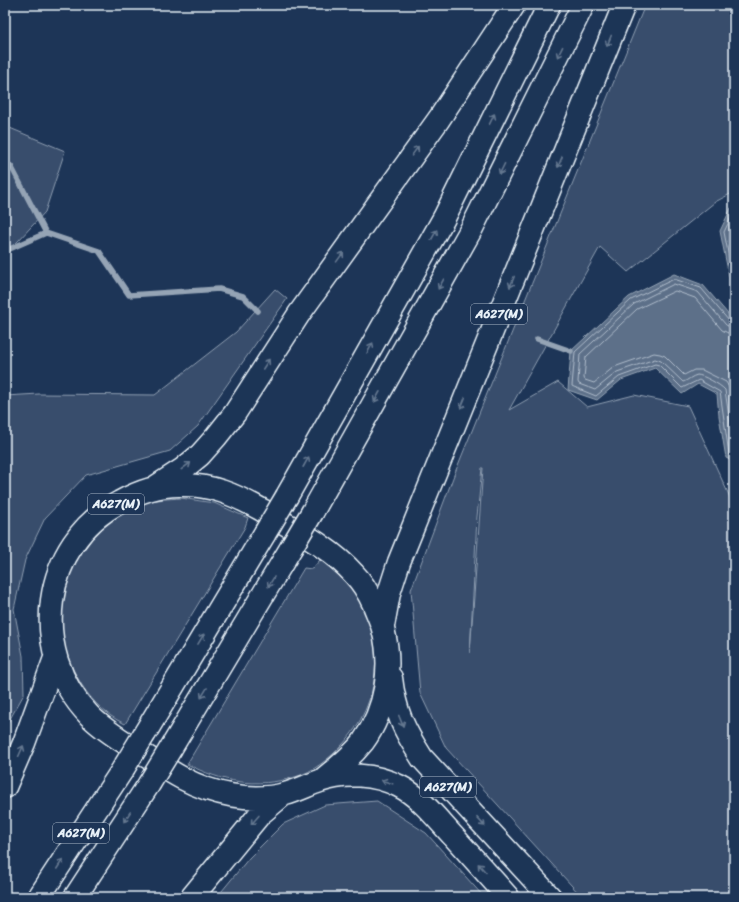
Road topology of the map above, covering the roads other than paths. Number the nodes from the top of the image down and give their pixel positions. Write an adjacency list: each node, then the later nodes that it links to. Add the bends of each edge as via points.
1 (514, 5): 5 (highway, A627(M), one-way to 1, via 200,455 225,425 299,314 439,119)
2 (548, 5): 12 (highway, A627(M), one-way to 2, bridge, via 123,769 287,496 444,218)
3 (583, 5): 13 (highway, A627(M), one-way to 13, bridge, via 472,228 313,511 149,784)
4 (624, 5): 6 (highway, A627(M), one-way to 6, via 398,562)
5 (154, 487): 6 (highway, A627(M), via 177,484 221,490 245,500 316,542 355,574 368,593); 8 (highway, A627(M), via 107,508 88,525 71,546 60,569 50,613)
6 (383, 626): 7 (highway, A627(M))
7 (388, 655): 9 (highway, A627(M), via 385,693 372,726 364,741 342,765); 16 (highway, A627(M), one-way to 16, via 399,718 422,758)
8 (55, 658): 10 (highway, one-way to 8, via 24,744); 11 (highway, A627(M), via 64,682 76,701 90,716 104,729 182,778 206,789 239,796)
9 (322, 780): 11 (highway, A627(M)); 15 (highway, A627(M), one-way to 9, via 425,806 402,788 361,776 336,776)
10 (5, 787)
11 (284, 794): 14 (highway, A627(M), one-way to 14, via 260,814)
12 (39, 897)
13 (75, 897)
14 (192, 897)
15 (508, 897)
16 (550, 897)

